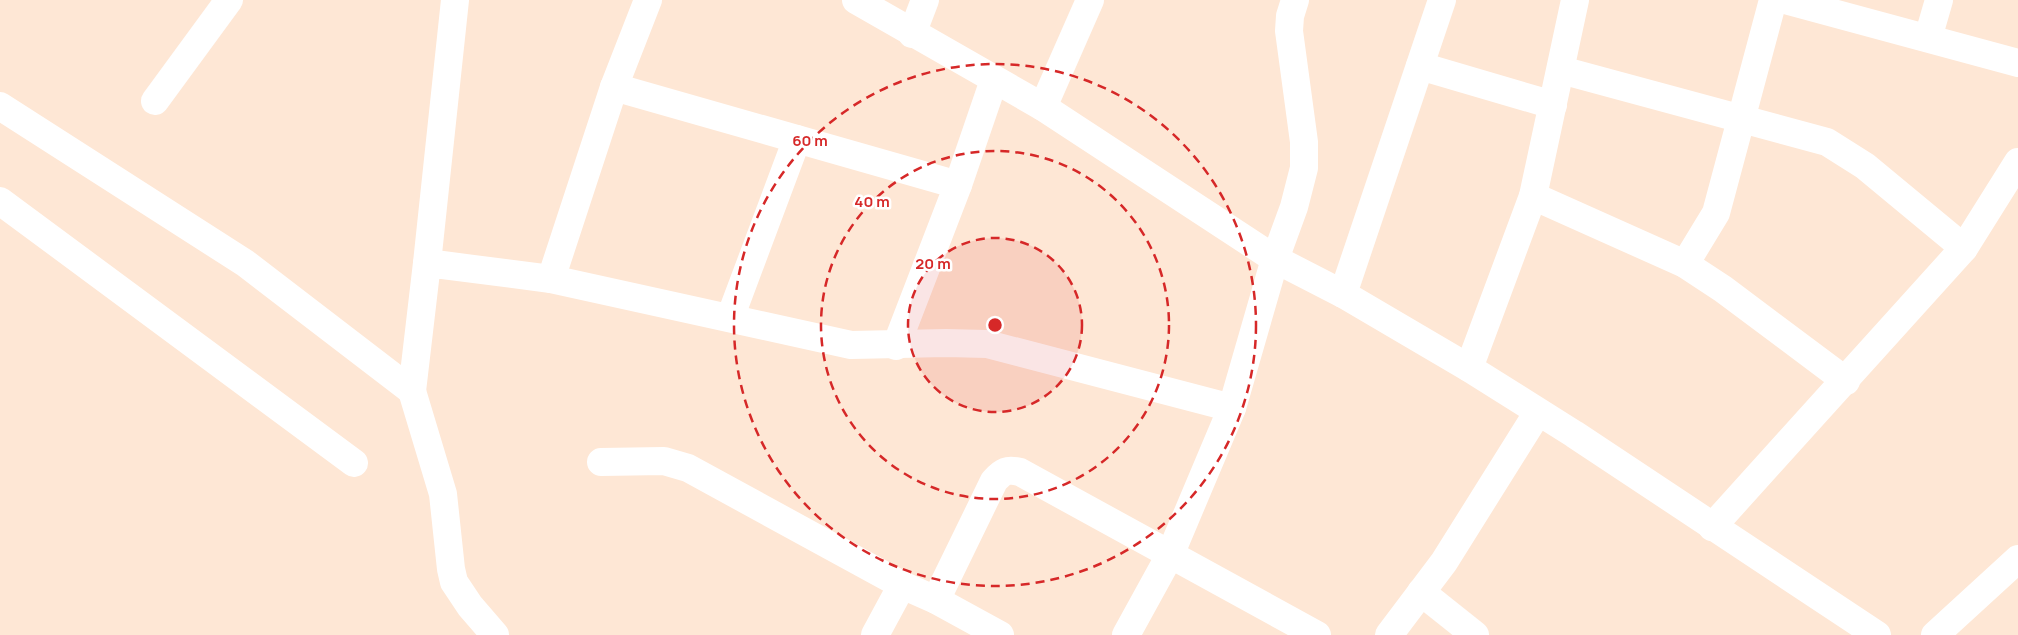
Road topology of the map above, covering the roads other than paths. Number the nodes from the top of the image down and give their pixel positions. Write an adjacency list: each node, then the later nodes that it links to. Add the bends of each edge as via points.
1 (229, 0): 20 (street)
2 (455, 0): 32 (street)
3 (648, 0): 19 (street)
4 (856, 0): 13 (street)
5 (925, 0): 13 (street)
6 (1090, 0): 23 (street)
7 (1295, 0): 31 (street, via 1289,31 1304,142 1304,168 1294,207)
8 (1442, 0): 16 (street)
9 (1575, 0): 17 (street)
10 (1773, 0): 24 (street)
11 (1785, 0): 14 (street)
12 (1939, 0): 14 (street)
13 (912, 34): 18 (street)
14 (1928, 38): 15 (street)
15 (2018, 63)
16 (1420, 66): 21 (street); 35 (street)
17 (1561, 70): 21 (street); 24 (street)
18 (994, 80): 23 (street); 27 (street)
19 (614, 87): 25 (street); 34 (street)
20 (155, 101)
21 (1553, 105): 28 (street)
22 (0, 106): 40 (street, via 245,263)
23 (1042, 107): 31 (street)
24 (1742, 118): 30 (street, via 1827,142 1845,152); 33 (street, via 1716,213)
25 (797, 139): 27 (street); 36 (street)
26 (2018, 162): 30 (street)
27 (958, 185): 37 (street)
28 (1533, 196): 33 (street); 38 (street)
29 (0, 201): 44 (street)
30 (1964, 248): 39 (street)
31 (1274, 259): 35 (street); 41 (street)
32 (427, 263): 34 (street); 40 (street)
33 (1685, 264): 39 (street)
34 (551, 279): 36 (street)
35 (1343, 294): 38 (street)
36 (730, 318): 37 (street, via 851,345)
37 (896, 346): 41 (street, via 987,344)
38 (1469, 368): 42 (street)
39 (1846, 381): 45 (street)
40 (412, 391): 51 (street, via 442,494 454,582)
41 (1232, 408): 46 (street)
42 (1538, 412): 45 (street); 49 (street)
43 (602, 462): 48 (street, via 664,461 688,468)
44 (354, 464)
45 (1712, 527): 58 (street)
46 (1170, 554): 50 (street, via 1020,472 1008,470 994,481); 54 (street); 55 (street)
47 (2018, 560): 59 (street)
48 (902, 585): 50 (street); 52 (street)
49 (1422, 592): 56 (street); 57 (street)
50 (936, 600): 53 (street)
51 (495, 635)
52 (875, 635)
53 (1000, 635)
54 (1126, 635)
55 (1318, 635)
56 (1389, 635)
57 (1475, 635)
58 (1877, 635)
59 (1935, 635)

